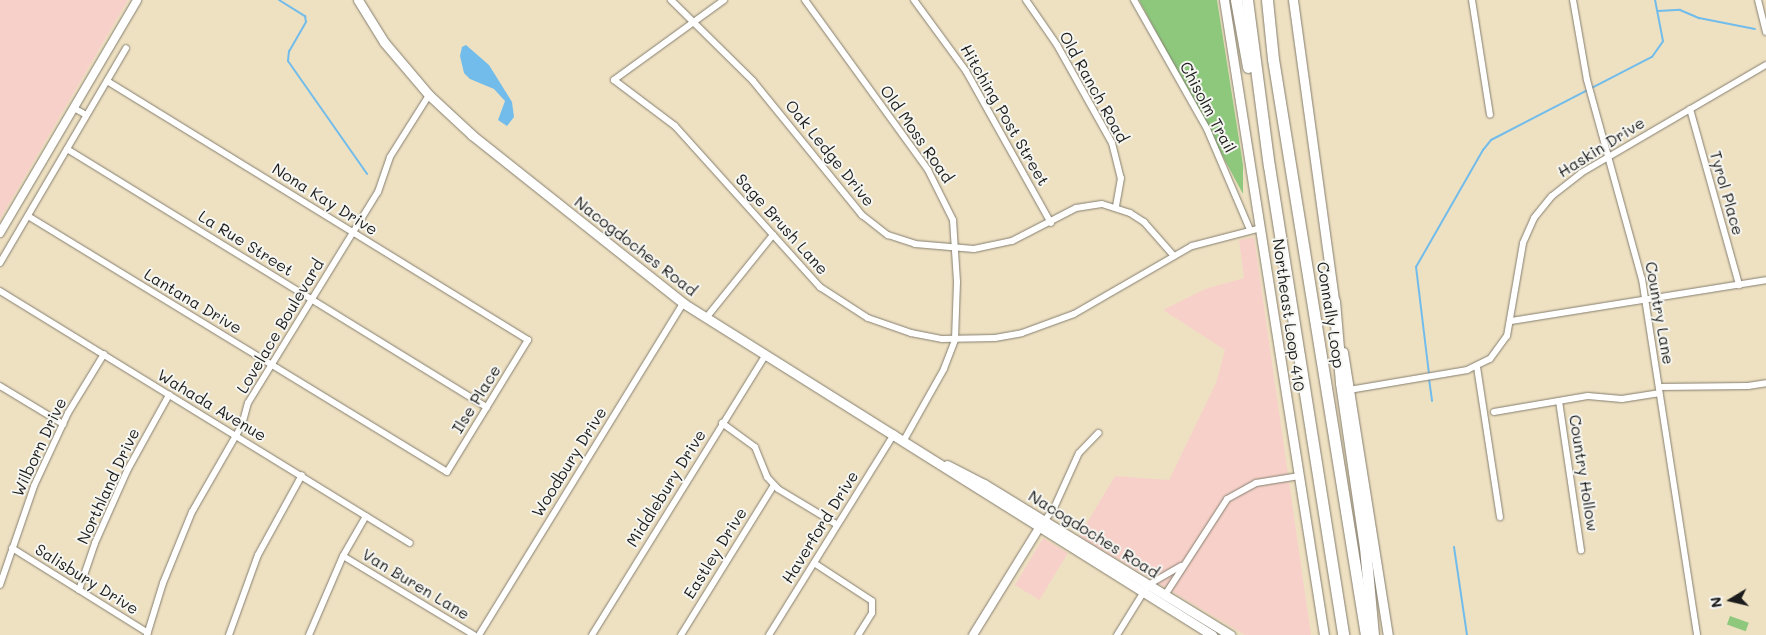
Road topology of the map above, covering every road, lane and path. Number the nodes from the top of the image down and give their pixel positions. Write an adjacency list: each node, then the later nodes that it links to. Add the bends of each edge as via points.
1 (137, 0): 23 (street)
2 (358, 0): 22 (main road, Nacogdoches Road, via 384,42)
3 (670, 0): 17 (street, Oak Ledge Drive)
4 (724, 0): 17 (street)
5 (805, 0): 38 (street, Old Moss Road, via 939,188 953,220)
6 (914, 0): 32 (street, Hitching Post Street, via 966,71)
7 (1026, 0): 30 (street, Old Ranch Road, via 1057,45 1112,143 1121,178)
8 (1134, 0): 34 (street, Chisolm Trail, via 1207,129)
9 (1224, 0): 33 (main road, Northeast Loop 410)
10 (1236, 0): 29 (highway)
11 (1247, 0): 29 (highway)
12 (1267, 0): 103 (highway, Connally Loop, via 1273,59)
13 (1293, 0): 46 (main road)
14 (1472, 0): 25 (street)
15 (1573, 0): 28 (street, Country Lane, via 1587,80)
16 (1758, 0): 18 (street)
17 (693, 23): 37 (street, Sage Brush Lane, via 614,80 675,126); 38 (street, Oak Ledge Drive, via 753,81 870,223 906,242)
18 (1766, 32)
19 (126, 48): 21 (street)
20 (1766, 65): 24 (street, Haskin Drive)
21 (107, 81): 26 (street); 36 (street, Nona Kay Drive)
22 (429, 95): 36 (street, Lovelace Boulevard, via 390,158 378,192); 47 (main road, Nacogdoches Road, via 472,135)
23 (74, 108): 26 (street); 35 (street)
24 (1690, 109): 28 (street, Haskin Drive); 42 (street, Tyrol Place)
25 (1490, 114)
26 (86, 115): 27 (street)
27 (67, 149): 31 (street); 45 (street, La Rue Street)
28 (1609, 157): 44 (street, Country Lane); 49 (street, Haskin Drive, via 1562,186 1534,218 1517,261)
29 (1269, 166): 102 (highway)
30 (1116, 208): 32 (street, Oak Ledge Drive, via 1086,205); 39 (street, via 1144,222)
31 (28, 216): 40 (street); 54 (street, Lantana Drive)
32 (1051, 223): 38 (street, Oak Ledge Drive, via 997,245)
33 (1261, 228): 34 (street, Sage Brush Lane); 72 (main road, Northeast Loop 410)
34 (1250, 230): 39 (street, Sage Brush Lane, via 1209,240)
35 (0, 233)
36 (353, 233): 45 (street, Lovelace Boulevard); 50 (street, Nona Kay Drive)
37 (773, 235): 48 (street); 51 (street, Sage Brush Lane, via 820,287 846,306 890,327)
38 (955, 248): 51 (street, Old Moss Road)
39 (1173, 255): 51 (street, Sage Brush Lane, via 1060,320 1022,333)
40 (0, 263)
41 (1766, 280): 42 (street)
42 (1738, 284): 44 (street)
43 (0, 291): 52 (street, Wahada Avenue)
44 (1645, 299): 49 (street); 59 (street, Country Lane)
45 (313, 300): 54 (street, Lovelace Boulevard); 62 (street, La Rue Street)
46 (1334, 301): 58 (main road); 104 (highway, via 1341,383 1365,547)
47 (683, 303): 48 (main road, Nacogdoches Road); 92 (street, Woodbury Drive)
48 (706, 318): 53 (main road, Nacogdoches Road)
49 (1511, 320): 55 (street, Haskin Drive, via 1501,348)
50 (528, 340): 62 (street, Ilse Place)
51 (954, 340): 69 (street, Old Moss Road, via 944,369)
52 (104, 354): 60 (street, Wahada Avenue); 65 (street, Wilborn Drive)
53 (765, 356): 64 (street, Middlebury Drive); 67 (main road, Nacogdoches Road)
54 (272, 365): 68 (street, Lovelace Boulevard, via 248,403 244,420); 70 (street, Lantana Drive)
55 (1477, 367): 58 (street, Haskin Drive); 75 (street)
56 (1766, 383): 59 (street)
57 (0, 386): 65 (street)
58 (1349, 390): 105 (main road)
59 (1659, 390): 61 (street, via 1622,399 1597,396); 106 (street, Country Lane)
60 (169, 396): 68 (street, Wahada Avenue); 86 (street, Northland Drive, via 128,469 95,543)
61 (1559, 401): 63 (street); 80 (street, Country Hollow)
62 (487, 407): 70 (street, Ilse Place)
63 (1494, 412)
64 (722, 423): 73 (street, via 755,447); 93 (street, Middlebury Drive)
65 (63, 424): 79 (street, Wilborn Drive, via 34,486)
66 (1098, 433): 77 (street, via 1079,453 1054,508)
67 (894, 434): 69 (main road, Nacogdoches Road); 76 (street, Haverford Drive)
68 (234, 435): 71 (street, Wahada Avenue); 88 (street, Lovelace Boulevard, via 192,512)
69 (904, 440): 77 (main road, Nacogdoches Road, via 940,463 984,484)
70 (447, 472)
71 (302, 476): 74 (street, Wahada Avenue); 89 (street, via 258,555)
72 (1299, 476): 83 (street, via 1256,482 1232,495 1218,510); 101 (main road, Northeast Loop 410)
73 (774, 485): 76 (street); 94 (street, Eastley Drive)
74 (366, 516): 78 (street, Wahada Avenue); 81 (street)
75 (1500, 517)
76 (836, 524): 82 (street, Haverford Drive)
77 (1042, 524): 85 (main road, Nacogdoches Road); 97 (street)
78 (410, 543)
79 (12, 548): 84 (street, Wilborn Drive); 86 (street, Salisbury Drive)
80 (1581, 550)
81 (343, 556): 90 (street); 91 (street, Van Buren Lane)
82 (814, 563): 95 (street, Haverford Drive); 96 (street, via 872,601 872,613)
83 (1182, 565): 85 (street); 87 (street)
84 (0, 585)
85 (1146, 588): 87 (main road, Nacogdoches Road); 98 (street); 99 (main road, Nacogdoches Road)
86 (79, 590): 88 (street, Salisbury Drive)
87 (1165, 595): 100 (main road, Nacogdoches Road)
88 (147, 634)
89 (228, 635)
90 (309, 635)
91 (474, 635)
92 (479, 635)
93 (592, 635)
94 (681, 635)
95 (769, 635)
96 (858, 635)
97 (973, 635)
98 (1117, 635)
99 (1212, 635)
100 (1229, 635)
101 (1324, 635)
102 (1344, 635)
103 (1366, 635)
104 (1373, 635)
105 (1388, 635)
106 (1697, 635)

